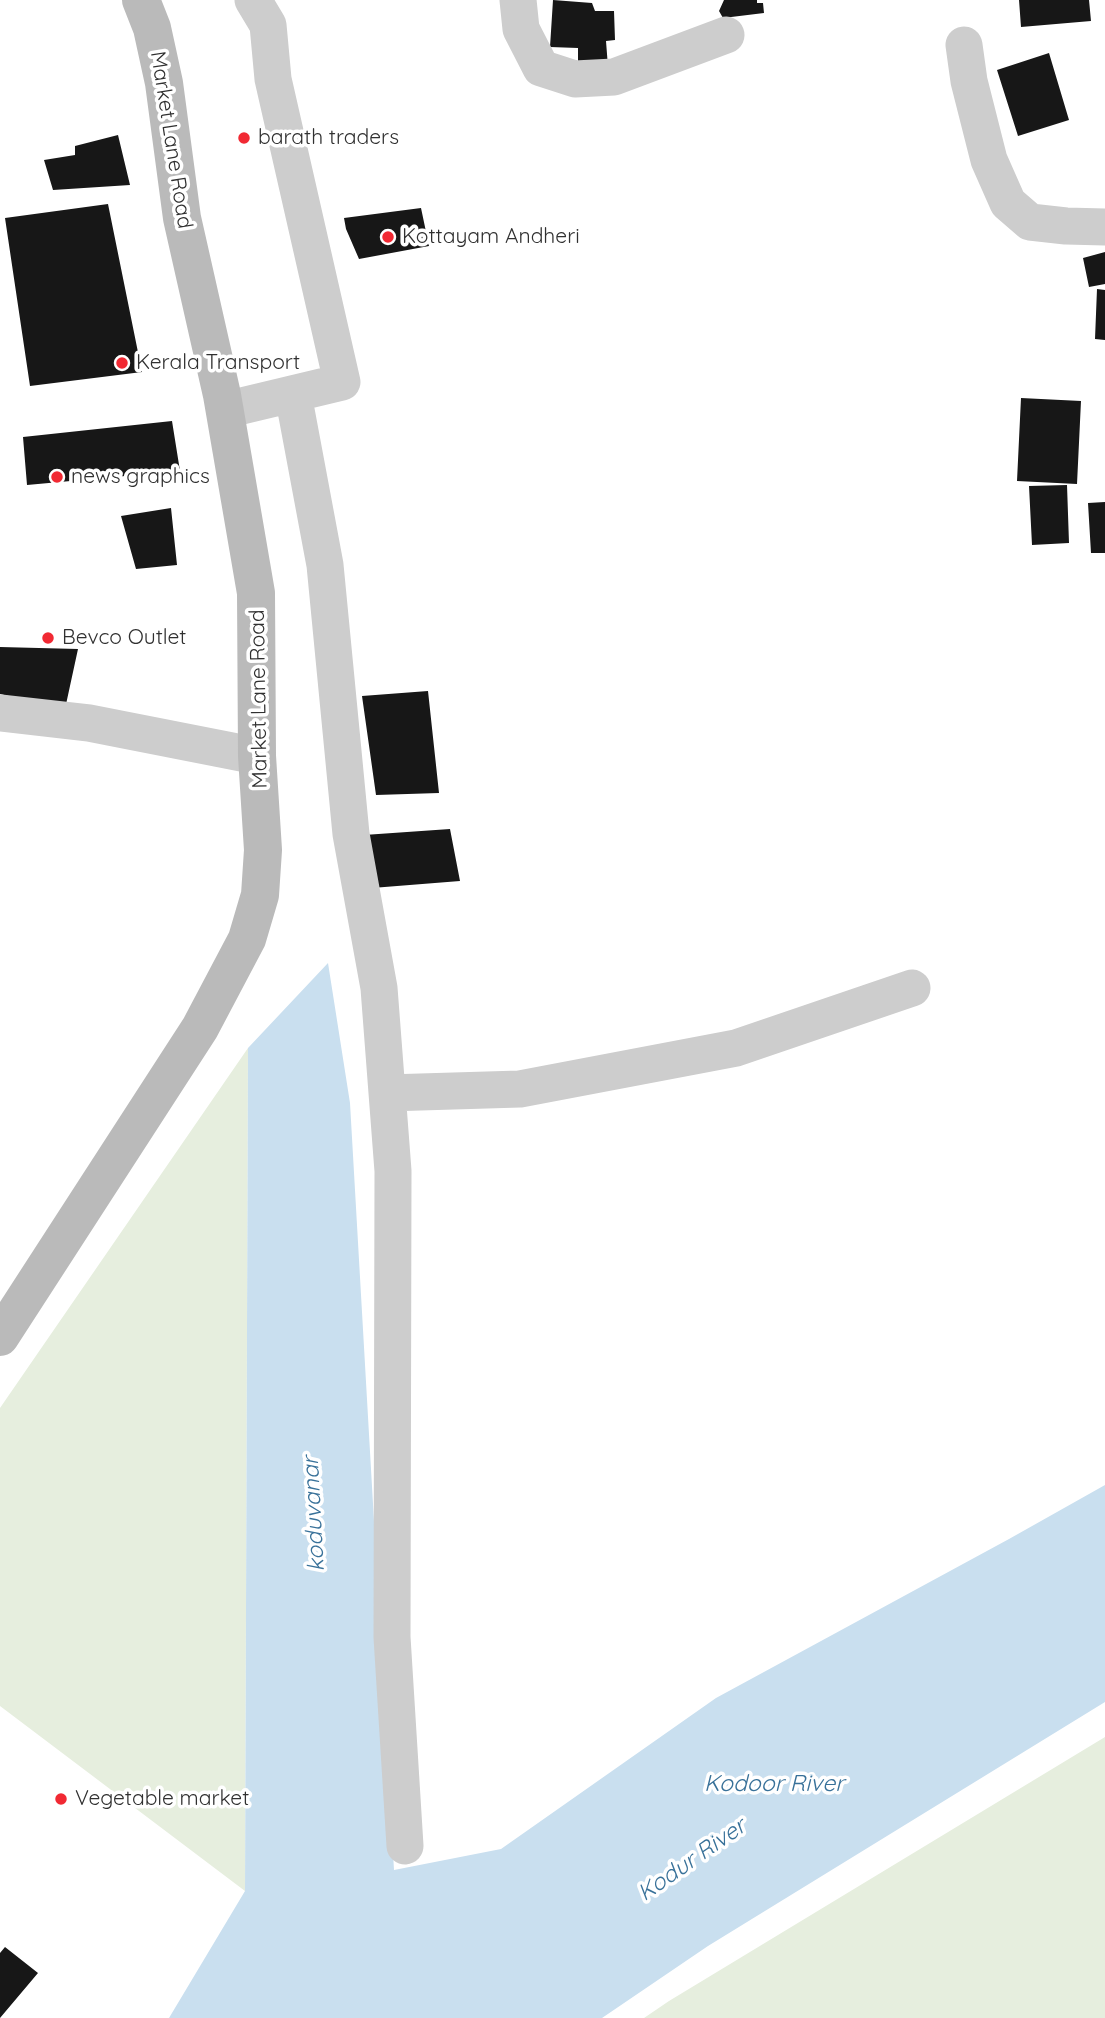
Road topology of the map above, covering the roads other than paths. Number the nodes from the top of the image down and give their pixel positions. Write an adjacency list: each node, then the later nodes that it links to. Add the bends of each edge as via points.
1 (141, 0): 8 (main road, Market Lane Road, via 164,83 182,218)
2 (253, 0): 7 (street, via 268,25 273,79 341,382)
3 (518, 0): 4 (street, via 521,29 541,68 575,79 614,76)
4 (726, 35)
5 (964, 45): 6 (street, via 989,160 1008,203 1030,222)
6 (1105, 227)
7 (293, 394): 8 (street); 12 (street, via 325,565 351,834 379,988)
8 (225, 410): 10 (main road, Market Lane Road, via 256,593)
9 (0, 713): 10 (street, via 89,723)
10 (257, 756): 13 (main road, Market Lane Road, via 263,850 260,895 247,939 200,1028)
11 (912, 988): 12 (street, via 736,1048 520,1089)
12 (387, 1093): 14 (street, via 393,1171 392,1637)
13 (0, 1337)
14 (405, 1846)

